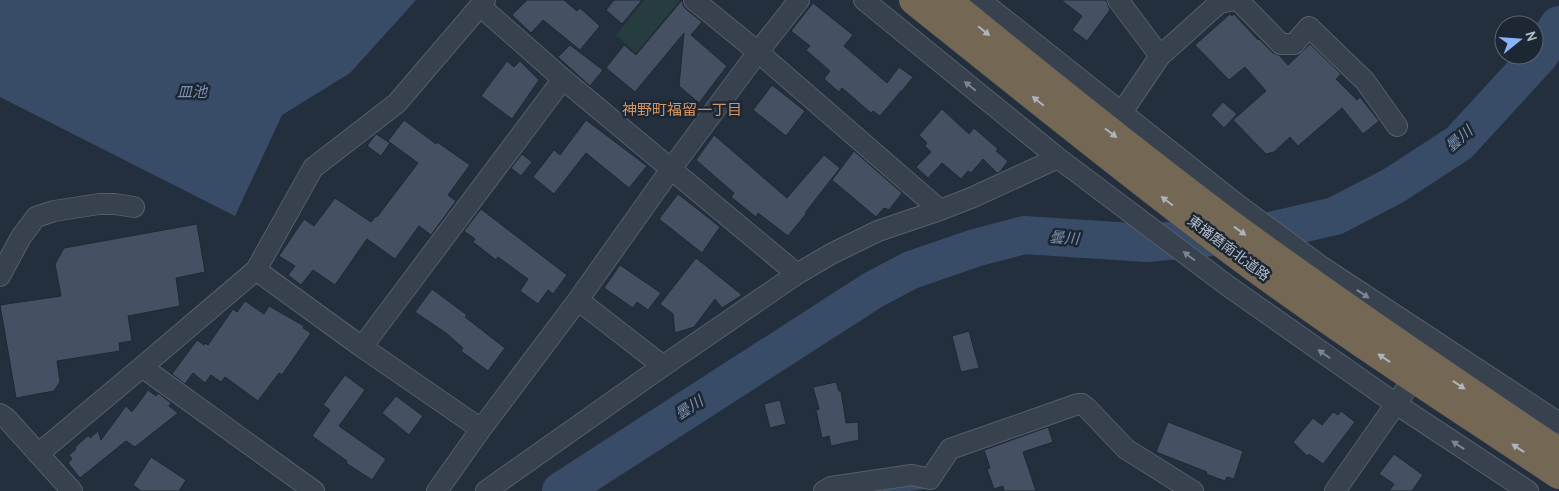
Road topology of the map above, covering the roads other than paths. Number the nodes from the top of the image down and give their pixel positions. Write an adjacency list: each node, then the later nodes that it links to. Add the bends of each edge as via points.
1 (694, 0): 11 (street)
2 (799, 0): 11 (street)
3 (864, 0): 16 (street, one-way to 3)
4 (913, 0): 34 (highway, 東播磨南北道路, one-way to 4, bridge, via 1234,253 1071,128)
5 (946, 0): 32 (highway, 東播磨南北道路, one-way to 32, bridge, via 1091,118 1229,223 1357,315)
6 (980, 0): 14 (street)
7 (1118, 0): 12 (street)
8 (1234, 0): 12 (street, via 1219,3)
9 (1238, 0): 15 (street, via 1280,44 1294,44 1309,27 1365,81)
10 (483, 3): 13 (street); 20 (street, via 397,103 313,168)
11 (758, 52): 17 (street); 19 (street)
12 (1160, 56): 14 (street)
13 (562, 79): 17 (street); 25 (street)
14 (1122, 112): 24 (street, one-way to 24, via 1322,267)
15 (1397, 126)
16 (1058, 158): 19 (street); 28 (street, one-way to 16, via 1228,286)
17 (671, 169): 21 (street); 23 (street)
18 (134, 207): 22 (street, via 99,204 36,217)
19 (940, 210): 21 (street, via 878,231)
20 (256, 270): 25 (street); 27 (street)
21 (797, 274): 26 (street)
22 (0, 276)
23 (578, 300): 26 (street); 31 (street)
24 (1438, 344): 28 (street); 30 (street)
25 (362, 347): 31 (street)
26 (663, 366): 39 (street)
27 (142, 367): 33 (street); 37 (street)
28 (1396, 404): 42 (street); 43 (street, one-way to 28)
29 (0, 414): 33 (street)
30 (1559, 423)
31 (481, 429): 38 (street)
32 (1559, 452)
33 (38, 454): 36 (street)
34 (1559, 475)
35 (933, 485): 40 (street, via 912,475 831,487); 41 (street, via 950,449 1082,404 1126,449)
36 (72, 491)
37 (314, 491)
38 (437, 491)
39 (486, 491)
40 (824, 491)
41 (1193, 491)
42 (1336, 491)
43 (1528, 491)

